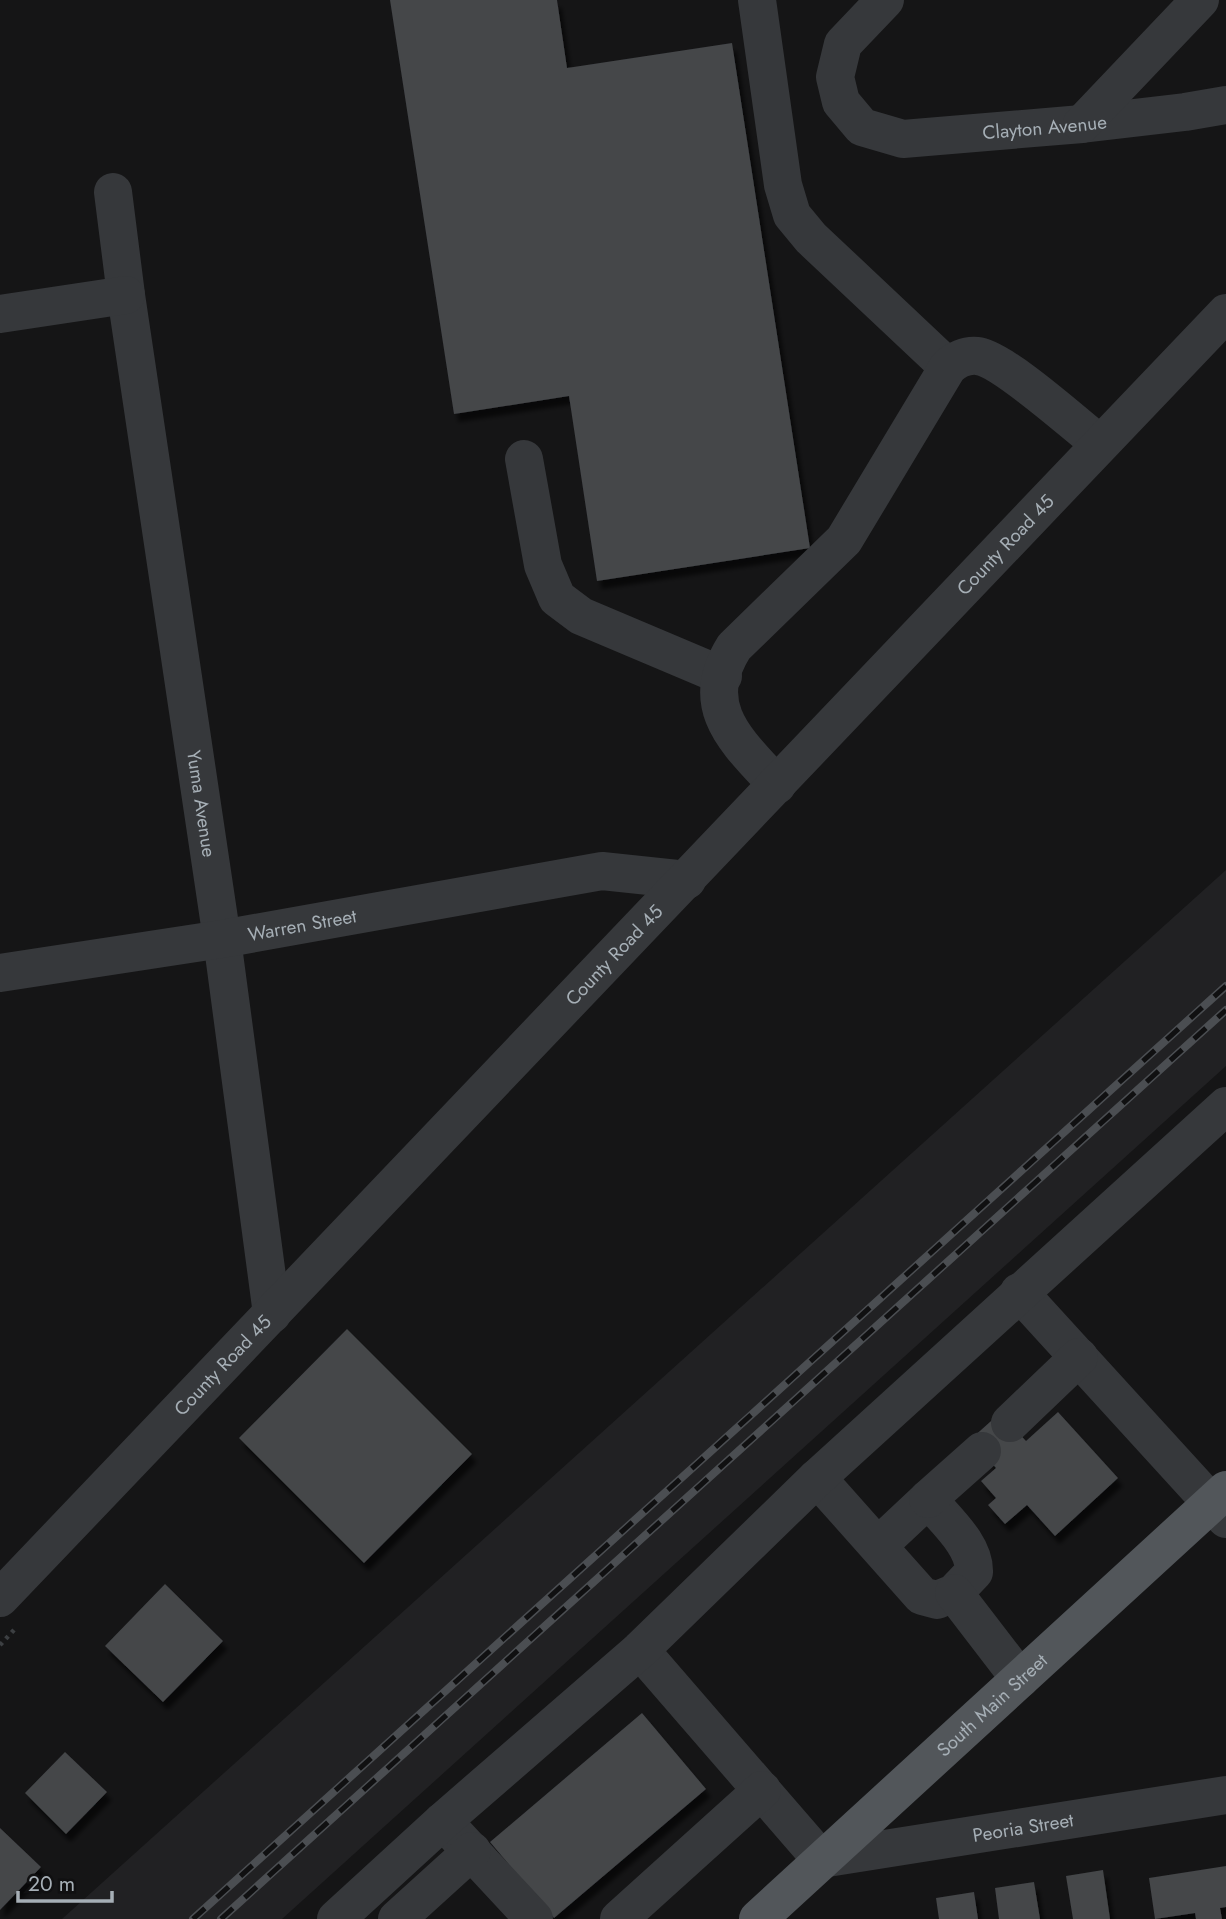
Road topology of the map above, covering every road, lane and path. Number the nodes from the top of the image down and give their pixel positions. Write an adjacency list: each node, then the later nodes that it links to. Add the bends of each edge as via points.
1 (757, 0): 10 (street, via 783,185 792,215 811,239)
2 (885, 0): 5 (street, Clayton Avenue, via 843,44 835,76 841,102 862,127 903,139)
3 (1200, 0): 5 (street)
4 (1226, 105): 5 (street, Clayton Avenue)
5 (1082, 124)
6 (113, 192): 7 (street, Yuma Avenue)
7 (126, 295): 9 (street); 16 (street, Yuma Avenue)
8 (1226, 313): 11 (street, County Road 45)
9 (0, 314)
10 (948, 367): 11 (street, via 958,359 978,356 999,363); 13 (street, via 844,540 734,647)
11 (1100, 444): 14 (street, County Road 45)
12 (524, 459): 13 (street, via 543,565 557,598 581,616)
13 (723, 676): 14 (street, via 721,710 731,734)
14 (776, 785): 15 (street, County Road 45)
15 (687, 880): 16 (street, Warren Street, via 603,871); 20 (street, County Road 45)
16 (222, 939): 17 (street, Warren Street); 20 (street, Yuma Avenue)
17 (0, 973)
18 (1226, 1106): 19 (street)
19 (1019, 1292): 21 (street); 24 (street)
20 (272, 1314): 29 (street, County Road 45)
21 (1079, 1357): 22 (street); 26 (street)
22 (1010, 1423)
23 (982, 1451): 25 (street)
24 (817, 1478): 27 (street); 30 (street)
25 (928, 1499): 27 (street); 28 (street, via 974,1563 974,1572)
26 (1221, 1504): 31 (main road, South Main Street)
27 (878, 1546): 28 (street, via 922,1596 937,1600)
28 (954, 1593): 31 (street)
29 (0, 1598)
30 (640, 1650): 32 (street); 34 (street)
31 (1020, 1679): 36 (main road, South Main Street)
32 (762, 1790): 36 (street); 40 (street)
33 (1226, 1795): 36 (street, Peoria Street)
34 (443, 1821): 35 (street); 38 (street)
35 (472, 1851): 37 (street); 39 (street)
36 (821, 1859): 41 (main road, South Main Street)
37 (419, 1912)
38 (337, 1919)
39 (534, 1919)
40 (619, 1919)
41 (758, 1919)

